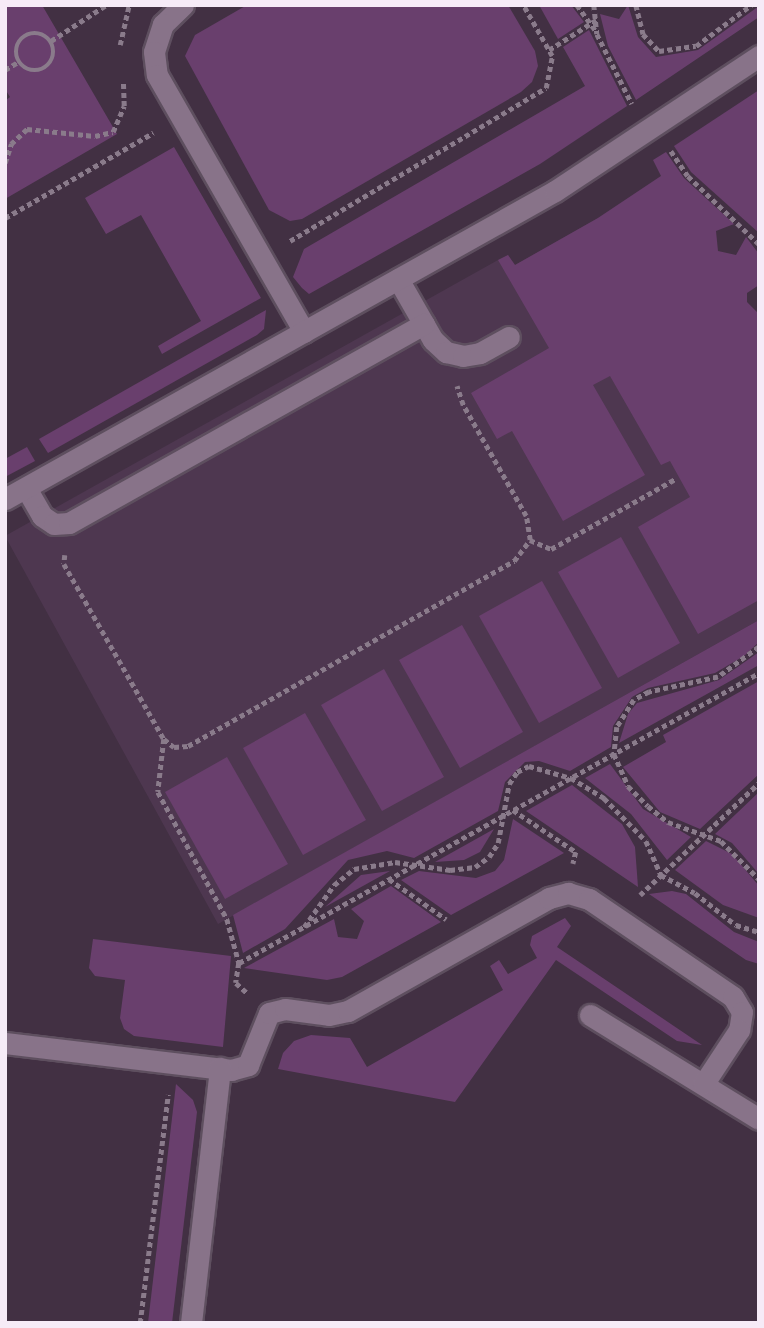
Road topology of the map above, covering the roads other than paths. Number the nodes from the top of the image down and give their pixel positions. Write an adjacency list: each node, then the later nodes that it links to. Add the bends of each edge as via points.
1 (177, 7): 5 (lane, via 163,24 154,52 157,75)
2 (759, 56): 3 (lane, via 555,191)
3 (398, 279): 4 (lane); 5 (lane)
4 (424, 324): 6 (lane, via 446,352 463,356 480,353); 7 (lane, via 69,523 54,524 41,516)
5 (304, 332): 7 (lane)
6 (509, 337)
7 (26, 488): 8 (lane)
8 (5, 499)
9 (590, 1015): 12 (lane, via 648,1055)
10 (5, 1043): 11 (lane)
11 (220, 1069): 12 (lane, via 248,1065 269,1013 285,1009 329,1015 348,1011 549,898 568,893 589,899 733,997 742,1012 739,1030); 14 (lane)
12 (704, 1083): 13 (lane)
13 (759, 1119)
14 (191, 1323)

